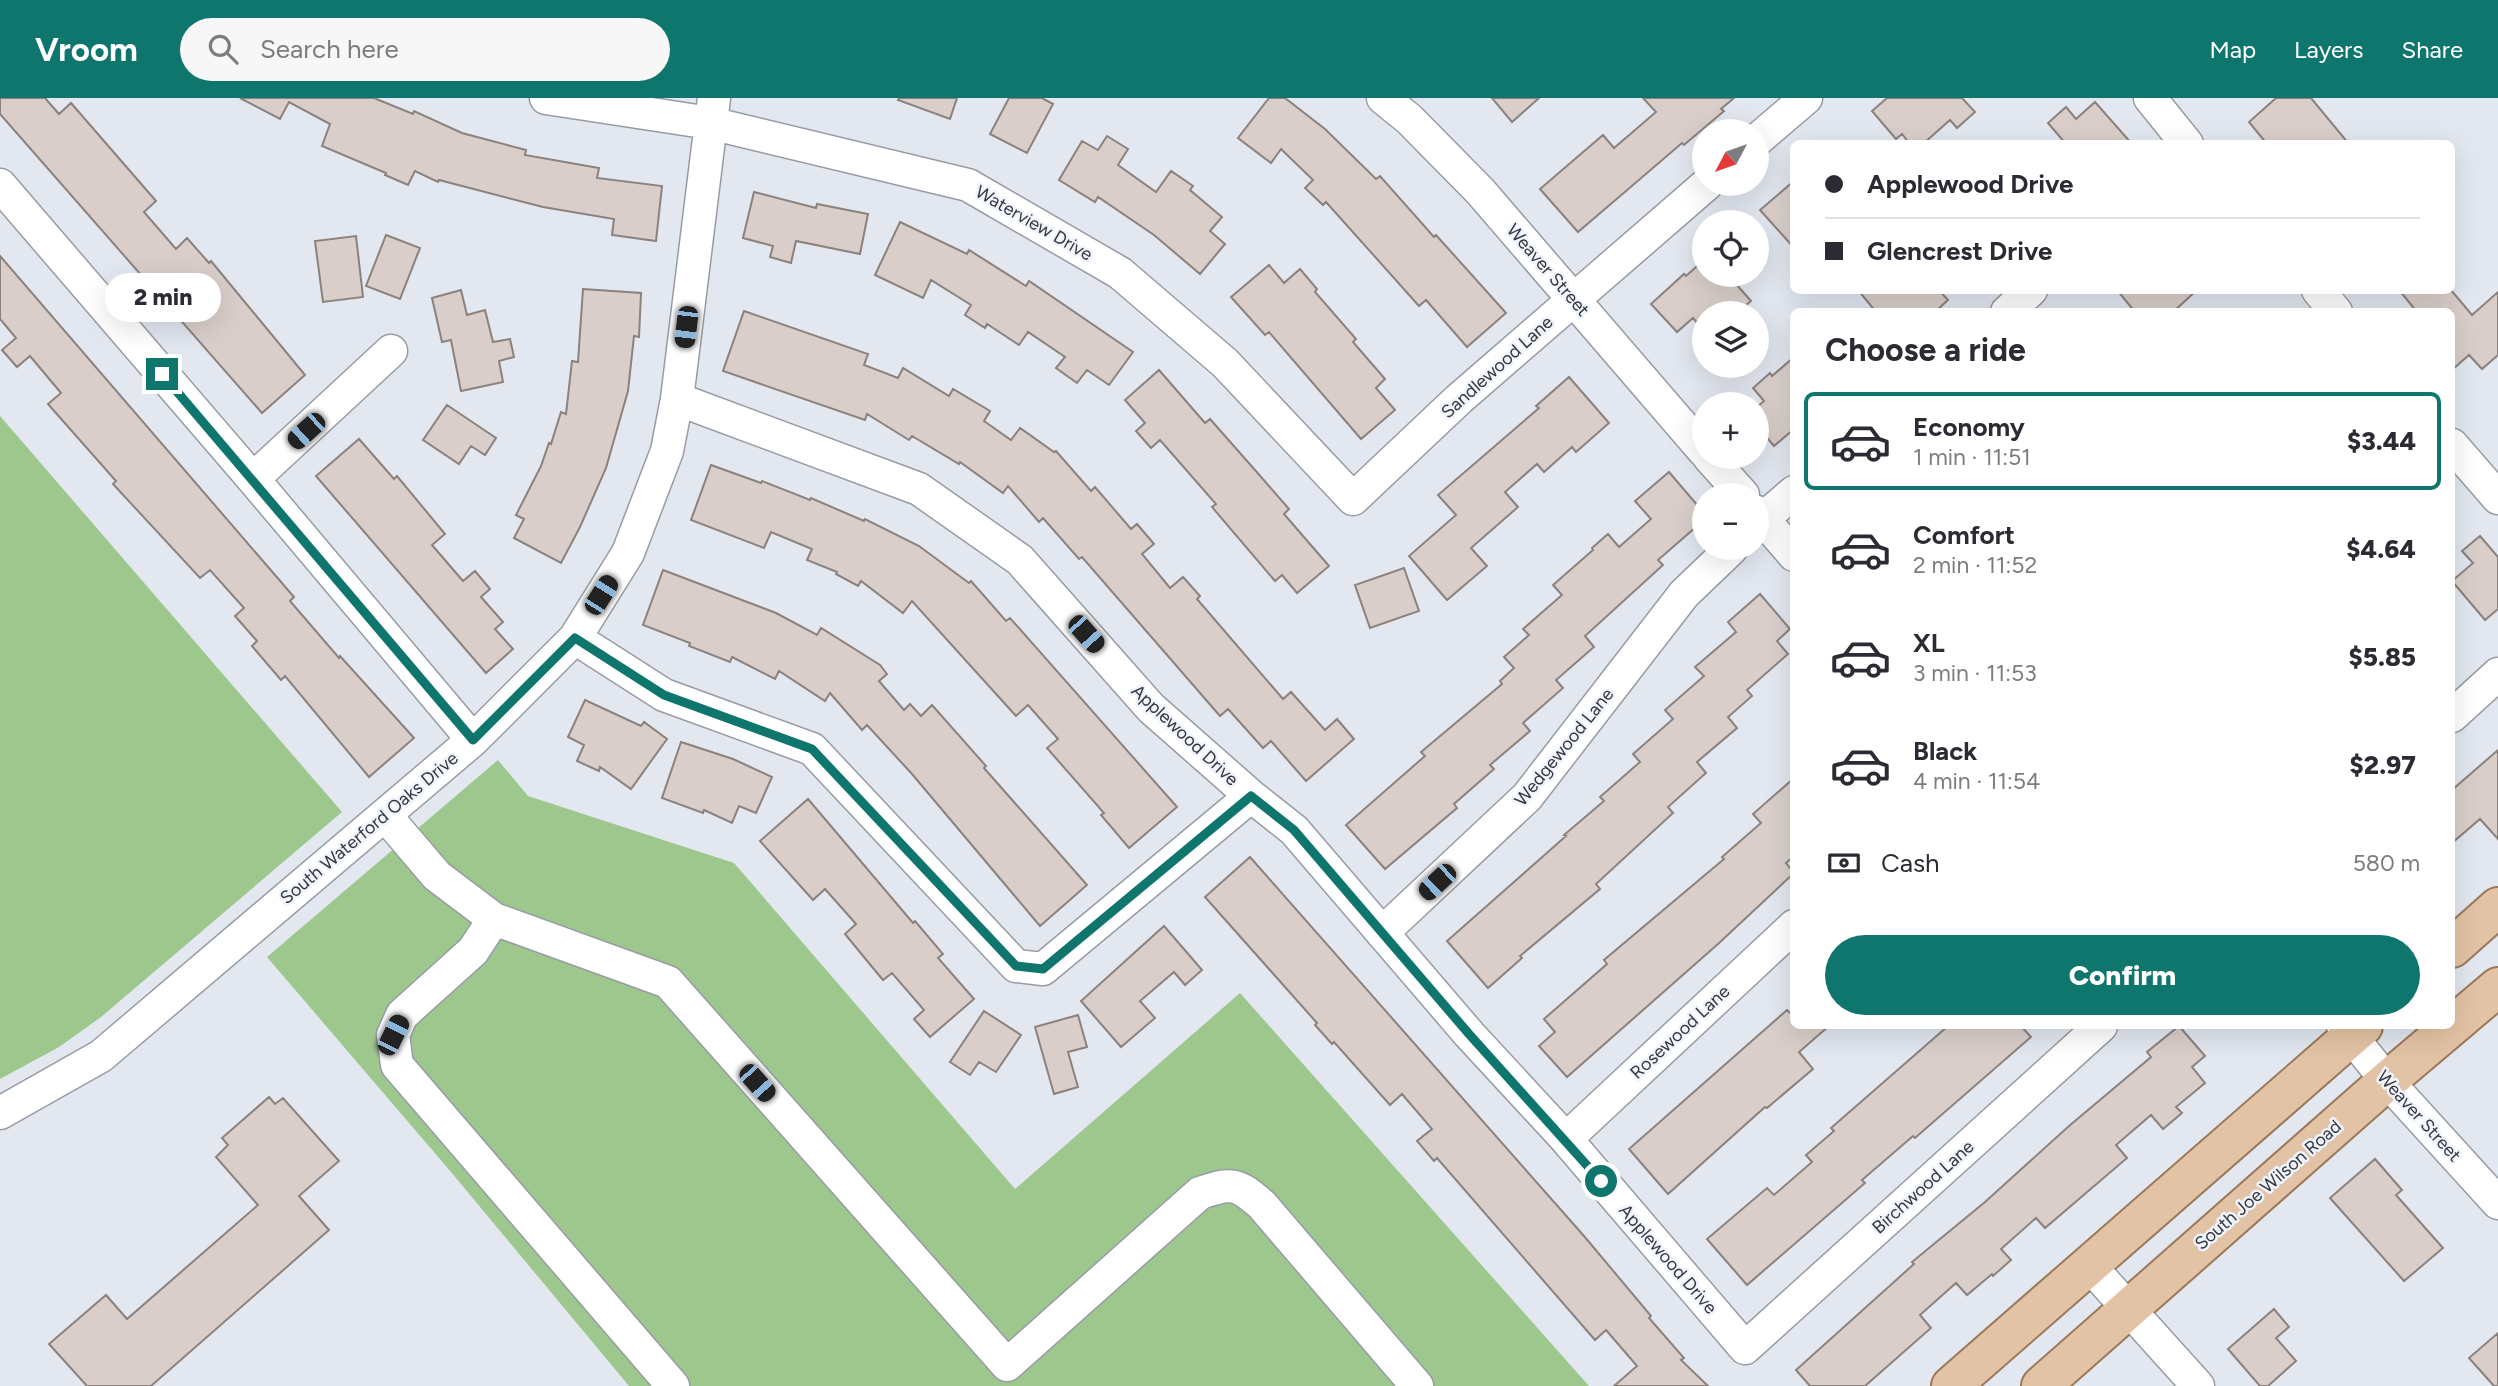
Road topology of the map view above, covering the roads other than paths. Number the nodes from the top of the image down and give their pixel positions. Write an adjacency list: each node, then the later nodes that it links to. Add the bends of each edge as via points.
1 (546, 98): 5 (street, Waterview Drive)
2 (1383, 98): 12 (street, Weaver Street, via 1480,191)
3 (1806, 98): 6 (street)
4 (2150, 98): 7 (street)
5 (712, 110): 16 (street, South Waterford Oaks Drive); 24 (street, Waterview Drive, via 968,185 1120,273 1225,363)
6 (1769, 130)
7 (2184, 140)
8 (0, 186): 20 (street)
9 (1693, 196): 12 (street, Sandlewood Lane)
10 (2027, 294): 13 (street)
11 (2321, 294): 14 (street)
12 (1573, 299): 17 (street, Weaver Street); 24 (street, Sandlewood Lane)
13 (2011, 308)
14 (2333, 308)
15 (391, 351): 20 (street)
16 (677, 400): 29 (street, South Waterford Oaks Drive, via 667,451 628,553); 33 (street, Applewood Drive, via 919,489 1020,561 1151,708)
17 (1692, 437)
18 (2455, 448): 23 (street)
19 (1719, 469): 21 (street)
20 (253, 479): 32 (street)
21 (1730, 483)
22 (1790, 494): 25 (street)
23 (2498, 498)
24 (1353, 499)
25 (1769, 505)
26 (1769, 528): 27 (street)
27 (1790, 551)
28 (1719, 560): 38 (street, Wedgewood Lane, via 1684,594 1527,797)
29 (575, 638): 32 (street, South Waterford Oaks Drive); 33 (street, via 664,695 812,749 1016,966 1043,969)
30 (2498, 674): 31 (street)
31 (2455, 713)
32 (473, 740): 34 (street, South Waterford Oaks Drive)
33 (1251, 796): 38 (street, Applewood Drive, via 1294,830)
34 (384, 815): 36 (street, via 437,876); 46 (street, South Waterford Oaks Drive, via 101,1056)
35 (2498, 907): 39 (main road)
36 (494, 919): 52 (street, via 668,982); 53 (street, via 473,951 402,1015 393,1035 397,1065)
37 (1790, 930): 47 (street, Rosewood Lane)
38 (1382, 933): 47 (street, Applewood Drive)
39 (2455, 945)
40 (2498, 987): 41 (main road, South Joe Wilson Road)
41 (2455, 1023)
42 (2098, 1029): 51 (street, Birchwood Lane)
43 (2353, 1029): 45 (street, Weaver Street); 49 (main road)
44 (2448, 1029): 45 (main road, South Joe Wilson Road)
45 (2387, 1081): 48 (street, Weaver Street); 50 (main road, South Joe Wilson Road)
46 (0, 1114)
47 (1566, 1139): 51 (street, Applewood Drive)
48 (2498, 1203)
49 (2090, 1266): 50 (street); 55 (main road)
50 (2128, 1308): 56 (main road, South Joe Wilson Road); 57 (street)
51 (1745, 1348)
52 (1008, 1376): 54 (street, via 1200,1193 1226,1185 1242,1188 1262,1205)
53 (673, 1386)
54 (1417, 1386)
55 (1951, 1386)
56 (2041, 1386)
57 (2198, 1386)

